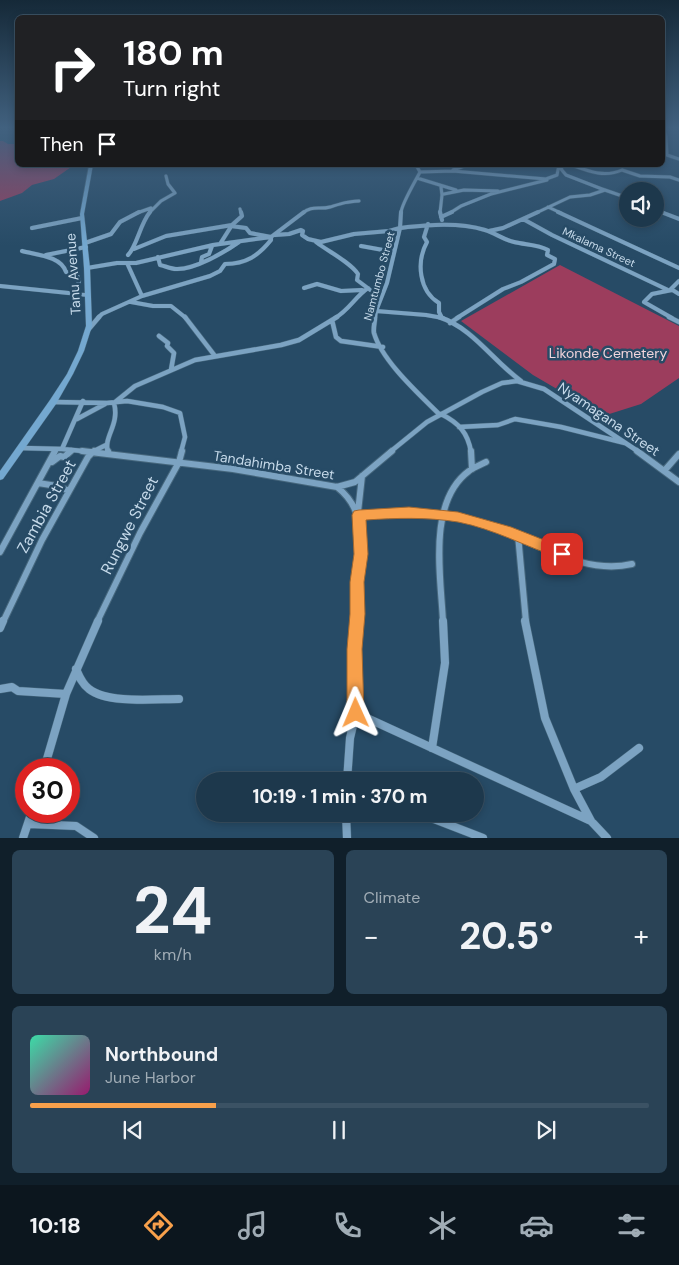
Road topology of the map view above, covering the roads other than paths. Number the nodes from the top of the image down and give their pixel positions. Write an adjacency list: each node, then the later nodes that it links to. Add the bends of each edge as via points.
1 (90, 168): 26 (street, Tanu Avenue)
2 (418, 168): 8 (street)
3 (459, 168): 7 (street)
4 (560, 168): 12 (street, via 558,174)
5 (561, 168): 16 (street, via 564,173)
6 (580, 168): 13 (street, via 598,174 622,170 640,176)
7 (452, 171): 8 (street); 10 (street); 12 (street)
8 (420, 172): 11 (street)
9 (166, 176): 22 (street, via 175,192)
10 (449, 176)
11 (417, 178): 14 (street); 33 (street, via 401,206)
12 (550, 178): 17 (street, via 528,188)
13 (679, 180)
14 (441, 187): 15 (street); 18 (street)
15 (459, 190): 17 (street); 18 (street)
16 (603, 190): 19 (street); 21 (street)
17 (500, 191): 25 (street)
18 (444, 194): 25 (street)
19 (619, 195)
20 (359, 201): 35 (street, via 308,208)
21 (548, 207): 28 (street); 51 (street)
22 (151, 208): 39 (street, via 120,222 111,234); 42 (street)
23 (240, 209): 31 (street, via 242,216)
24 (664, 212): 27 (street)
25 (440, 217): 30 (street)
26 (82, 218): 32 (street); 39 (street, Tanu Avenue)
27 (679, 218)
28 (523, 219): 34 (street); 57 (street, Mkalama Street)
29 (428, 224): 30 (street, Namtumbo Street); 33 (street, Namtumbo Street); 66 (street, via 424,237 427,243 421,256 422,274 427,293 439,304)
30 (451, 225): 34 (street, Namtumbo Street)
31 (232, 226): 35 (street); 38 (street); 42 (street, via 166,236)
32 (32, 228)
33 (400, 228): 37 (street); 44 (street, Namtumbo Street)
34 (488, 231): 69 (street, Namtumbo Street, via 513,242 542,246 555,258 555,262 504,288)
35 (273, 236): 36 (street); 37 (street, via 301,230 304,238); 62 (street, via 261,254 240,264 225,264 210,276)
36 (238, 242): 38 (street); 48 (street, via 224,253)
37 (315, 242): 55 (street, via 352,265 358,274 357,280)
38 (220, 244): 40 (street)
39 (86, 245): 46 (street, via 73,251); 50 (street, Tanu Avenue)
40 (213, 245): 47 (street); 48 (street)
41 (361, 246): 44 (street)
42 (134, 249): 45 (street)
43 (22, 251): 46 (street)
44 (394, 252): 56 (street, Namtumbo Street)
45 (128, 255)
46 (43, 256): 59 (street, via 60,262 66,272 77,275)
47 (158, 257): 48 (street, via 160,265 176,269); 49 (street)
48 (201, 262)
49 (127, 263): 50 (street); 62 (street, via 135,287)
50 (88, 268): 61 (street, Tanu Avenue)
51 (679, 268)
52 (679, 281): 57 (street)
53 (0, 286): 59 (street)
54 (304, 288): 55 (street, via 317,284 348,291)
55 (368, 288): 58 (street); 67 (street, via 347,311)
56 (384, 289): 58 (street); 63 (street, Namtumbo Street)
57 (671, 289): 60 (street, Mkalama Street); 68 (street, via 656,292 644,302)
58 (372, 292): 63 (street)
59 (76, 294): 61 (street)
60 (679, 294)
61 (88, 295): 70 (street, Tanu Avenue)
62 (142, 296): 64 (street)
63 (381, 298): 65 (street, Namtumbo Street)
64 (128, 302): 70 (street, via 102,314); 73 (street, via 170,306 188,320)
65 (376, 311): 66 (street); 72 (street, Namtumbo Street, via 374,332)
66 (442, 318): 69 (street, Nyamagana Street)
67 (332, 320): 72 (street, via 336,337 341,341); 73 (street, via 292,342)
68 (679, 322)
69 (450, 323): 75 (street, Nyamagana Street, via 470,335)
70 (87, 331): 76 (street, Tanu Avenue, via 81,351)
71 (159, 336): 74 (street, via 174,353)
72 (383, 347): 80 (street, Namtumbo Street, via 406,381)
73 (215, 356): 74 (street)
74 (171, 370): 79 (street, via 135,386)
75 (522, 381): 80 (street, Tandahimba Street, via 502,384); 83 (street, Nyamagana Street, via 544,390)
76 (53, 402): 77 (street, Rungwe Street); 85 (street, Tanu Avenue)
77 (83, 402): 78 (street, Rungwe Street); 81 (street)
78 (108, 403): 79 (street, Rungwe Street); 81 (street)
79 (114, 403): 84 (street, via 116,422); 91 (street, Rungwe Street, via 142,402 180,413 185,437)
80 (440, 414): 82 (street, Namtumbo Street); 97 (street, Tandahimba Street)
81 (75, 420): 86 (street)
82 (460, 427): 83 (street, via 498,425 515,419); 95 (street, via 469,438)
83 (629, 444): 96 (street, Nyamagana Street)
84 (106, 445): 88 (street); 89 (street)
85 (20, 448): 86 (street, Tandahimba Street); 94 (street, Tanu Avenue)
86 (59, 449): 87 (street, Tandahimba Street); 93 (street)
87 (71, 451): 88 (street, Tandahimba Street); 93 (street, via 56,458)
88 (91, 453): 89 (street, Tandahimba Street); 102 (street, Zambia Street)
89 (109, 454): 91 (street, Tandahimba Street)
90 (679, 454): 96 (street)
91 (179, 462): 101 (street, Tandahimba Street); 109 (street, Rungwe Street, via 140,533)
92 (486, 462): 95 (street)
93 (48, 467): 100 (street)
94 (3, 468): 98 (street, Tanu Avenue)
95 (472, 468): 104 (street, via 462,478)
96 (665, 470): 99 (street, Nyamagana Street)
97 (362, 476): 101 (street, Tandahimba Street); 103 (street)
98 (0, 477)
99 (679, 482)
100 (38, 483): 102 (street); 106 (street)
101 (337, 488): 103 (street, via 346,494)
102 (69, 491): 108 (street, Zambia Street, via 29,564)
103 (358, 513): 104 (street); 113 (street, via 361,554 354,649)
104 (441, 516): 105 (street, via 468,519); 114 (street, via 439,542 446,663)
105 (518, 535): 107 (street, via 604,567 624,568); 118 (street, via 525,619 545,718)
106 (0, 552)
107 (632, 564)
108 (0, 628)
109 (76, 669): 111 (street, Rungwe Street); 112 (street, via 82,682 98,694)
110 (0, 688): 111 (street)
111 (66, 694): 116 (street, Rungwe Street)
112 (179, 699)
113 (356, 713): 114 (street); 117 (street)
114 (432, 748): 119 (street)
115 (639, 748): 118 (street, via 601,778)
116 (48, 758)
117 (348, 772)
118 (574, 789): 119 (street)
119 (591, 821): 127 (street)
120 (346, 822): 125 (street)
121 (442, 822): 126 (street)
122 (29, 824): 123 (street); 124 (street, via 68,825 83,829)
123 (23, 838)
124 (94, 838)
125 (347, 838)
126 (483, 838)
127 (607, 838)

